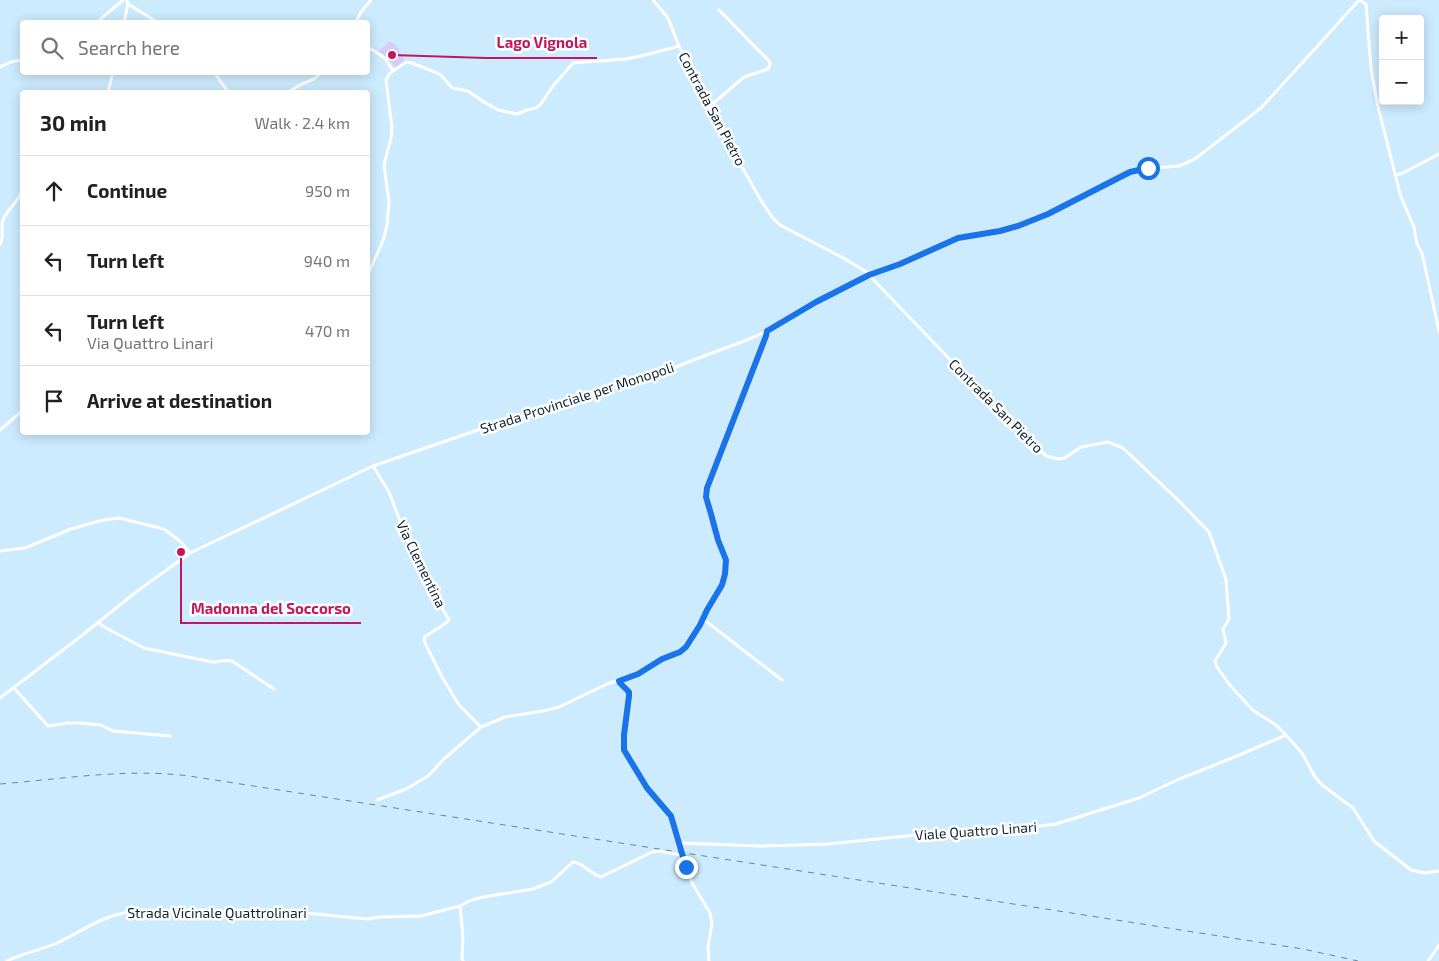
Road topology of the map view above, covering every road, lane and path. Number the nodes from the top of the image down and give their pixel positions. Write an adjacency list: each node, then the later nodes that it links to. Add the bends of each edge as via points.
1 (122, 0): 7 (street)
2 (370, 0): 10 (street)
3 (653, 0): 11 (street, Contrada San Pietro, via 668,18)
4 (1359, 0): 24 (street, via 1366,4 1371,69); 28 (street, Strada Provinciale per Monopoli, via 1261,108 1193,160 1179,166 1130,172 1034,220 1008,229 958,238)
5 (128, 2): 8 (street); 9 (street)
6 (719, 10): 22 (street, via 770,65 768,69 744,77)
7 (100, 20)
8 (124, 20)
9 (154, 20)
10 (357, 20)
11 (679, 46): 15 (street, via 645,56 573,63 540,105 517,114 498,110 468,91 452,88 441,75 412,63 406,62); 22 (street, Contrada San Pietro)
12 (370, 48): 15 (street, via 385,58)
13 (20, 60): 14 (street)
14 (0, 67)
15 (393, 71): 27 (street, via 386,80 392,128 384,166 389,201 387,225)
16 (112, 75): 19 (street)
17 (216, 75): 20 (street)
18 (319, 75): 21 (street)
19 (108, 90)
20 (227, 90)
21 (291, 90)
22 (709, 107): 28 (street, Contrada San Pietro, via 772,217)
23 (1439, 154): 24 (street)
24 (1395, 176): 30 (street, via 1422,253)
25 (20, 195): 26 (street, via 3,218)
26 (0, 244)
27 (370, 270)
28 (869, 275): 29 (street, Strada Provinciale per Monopoli); 44 (street, Contrada San Pietro, via 1043,455 1065,458 1081,447 1104,442 1119,446 1207,528 1226,580 1229,619 1223,629 1226,643 1215,663 1254,711)
29 (767, 331): 33 (street, Strada Provinciale per Monopoli, via 659,374 504,421); 36 (street, via 707,488 706,497 726,564 722,585)
30 (1439, 331)
31 (20, 413): 32 (street)
32 (0, 430)
33 (373, 466): 35 (street, Strada Provinciale per Monopoli); 43 (street, Via Clementina, via 388,492 436,600 449,620 426,636 424,643 459,705)
34 (0, 551): 35 (street, via 25,548 70,529 118,518 164,529)
35 (190, 553): 37 (street, Strada Provinciale per Monopoli)
36 (703, 618): 38 (street, via 684,650 638,674); 39 (street)
37 (99, 623): 40 (street, Strada Provinciale per Monopoli); 41 (street, via 144,648 212,662 232,660)
38 (620, 679): 43 (street, via 554,709 505,717); 47 (street, via 629,692 624,750 647,788 671,816)
39 (782, 680)
40 (14, 688): 42 (street, Strada Provinciale per Monopoli); 45 (street, via 48,726 79,723 101,725 114,731)
41 (274, 689)
42 (0, 698)
43 (481, 727): 46 (street, via 428,776)
44 (1286, 734): 47 (street, Viale Quattro Linari, via 1139,798 1056,824 828,844); 49 (street, Contrada San Pietro, via 1307,760 1318,781 1353,808 1374,841 1411,870 1424,873)
45 (170, 736)
46 (378, 800)
47 (679, 843): 48 (street)
48 (683, 855): 50 (street, Strada Vicinale Quattrolinari, via 652,852 601,877 573,862 542,886 483,896); 54 (street, via 692,883 711,917)
49 (1439, 871)
50 (460, 906): 52 (street, Strada Vicinale Quattrolinari, via 421,916 369,919 280,912 220,916 160,910 120,913 93,923 55,944); 53 (street)
51 (1439, 945): 55 (street)
52 (7, 961)
53 (463, 961)
54 (709, 961)
55 (1428, 961)

